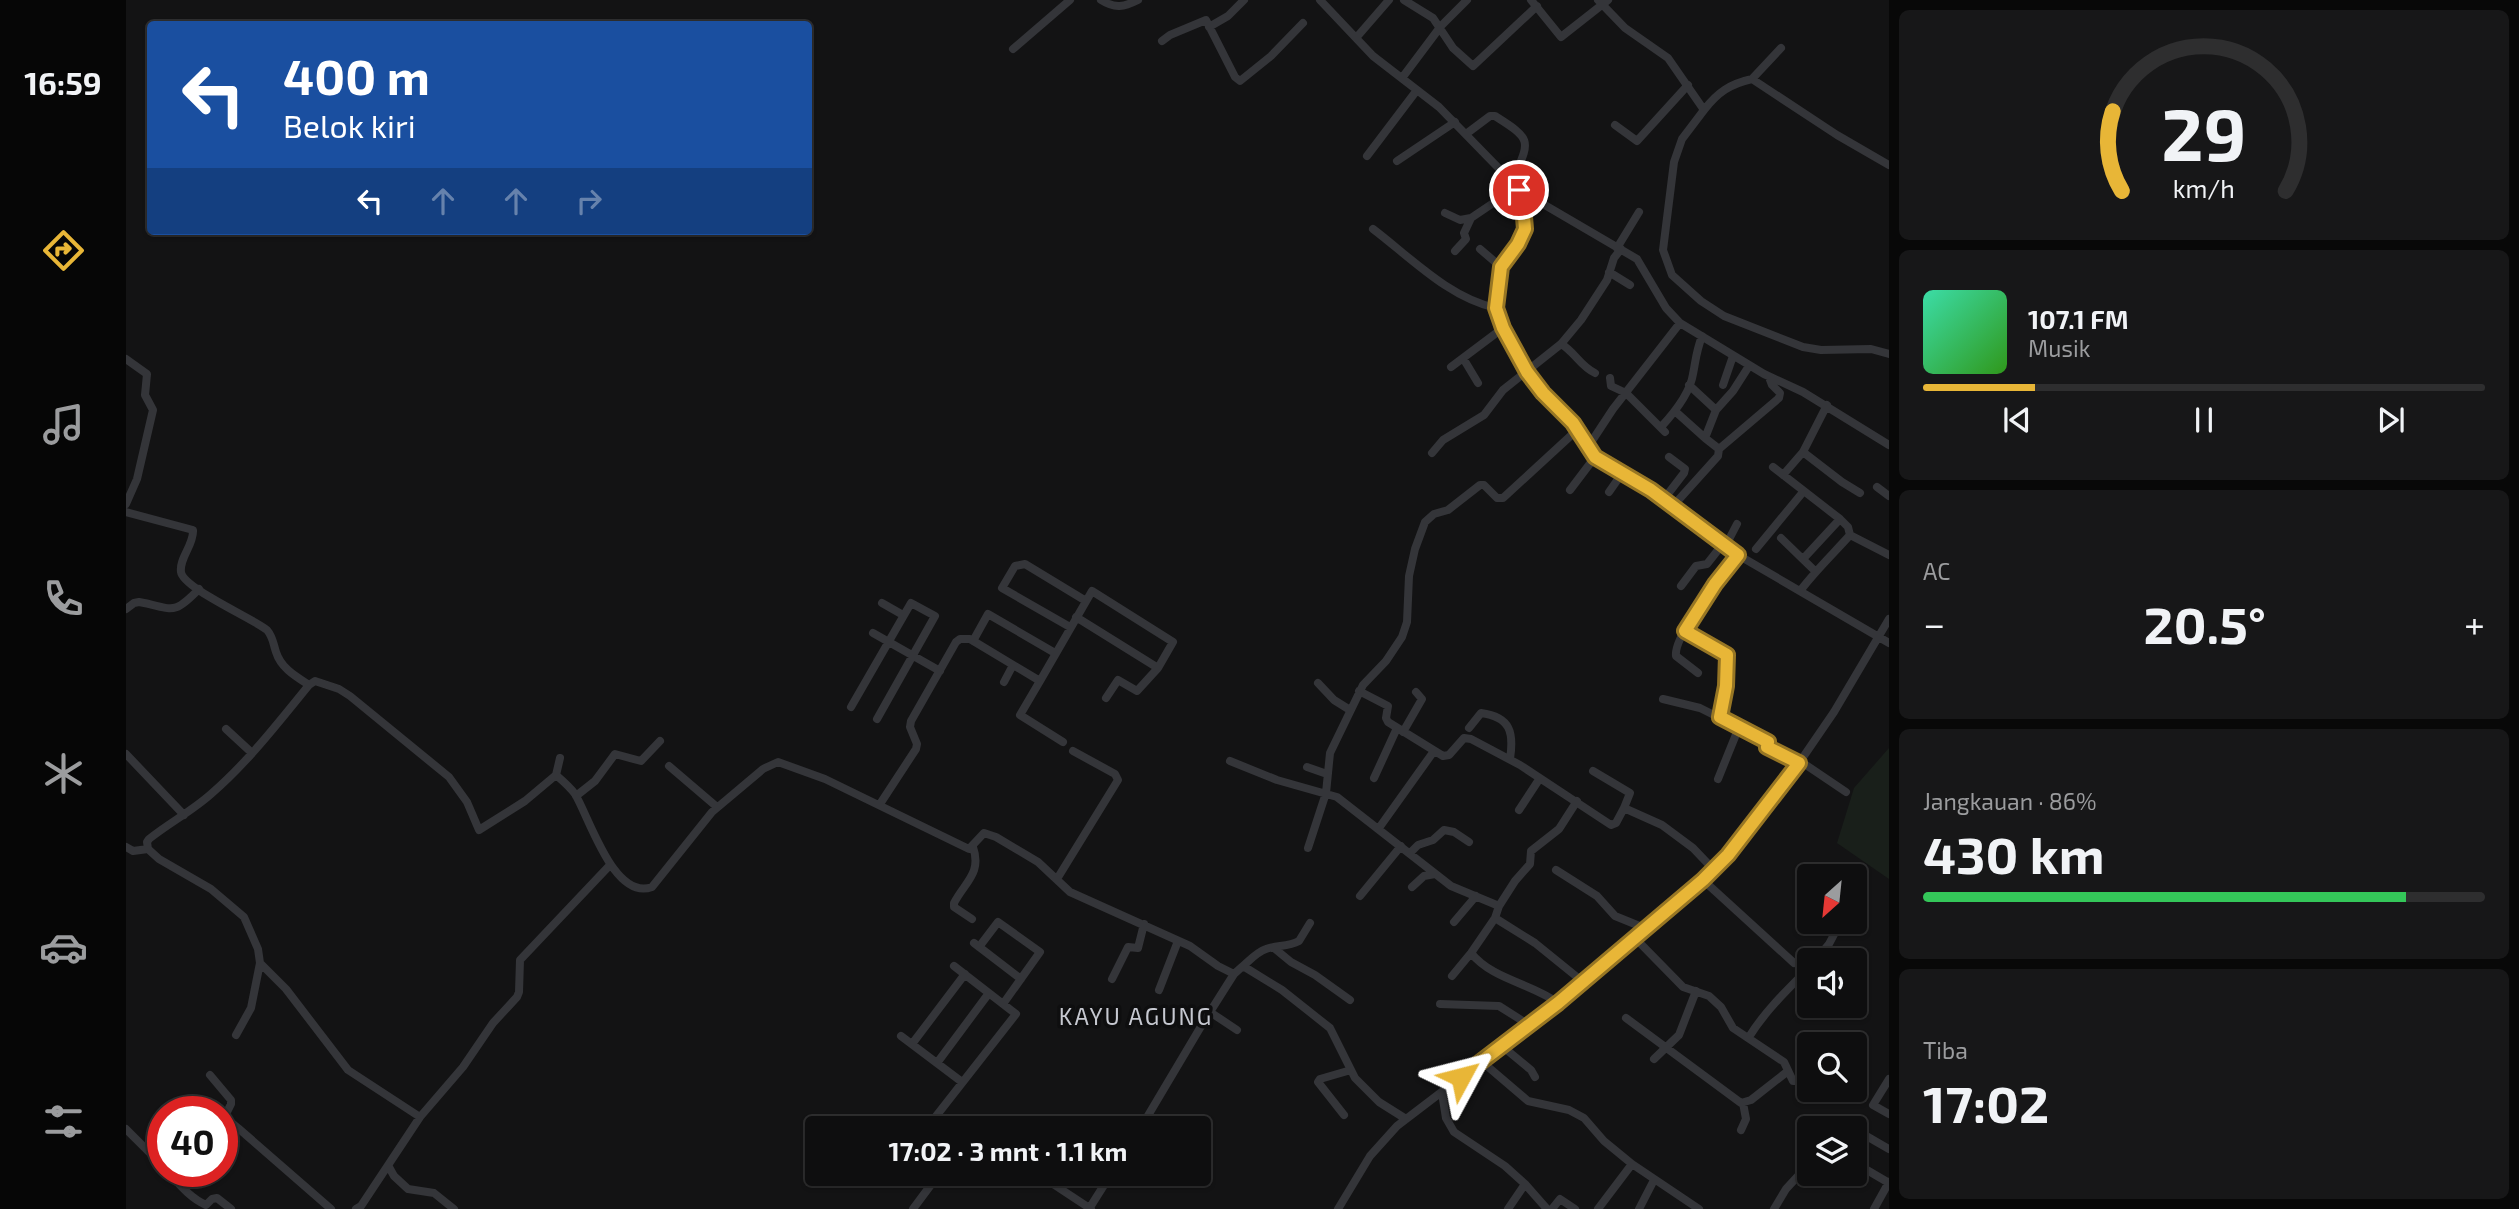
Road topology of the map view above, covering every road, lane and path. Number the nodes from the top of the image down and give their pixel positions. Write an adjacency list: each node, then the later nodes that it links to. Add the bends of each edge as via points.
1 (1070, 0): 16 (street)
2 (1101, 0): 3 (street, via 1122,7)
3 (1138, 0)
4 (1244, 0): 12 (street)
5 (1320, 0): 14 (street)
6 (1389, 0): 14 (street)
7 (1404, 0): 13 (street, via 1433,18)
8 (1467, 0): 13 (street)
9 (1603, 2): 10 (street, via 1561,37); 20 (street, via 1625,28 1668,58)
10 (1534, 3): 13 (street, via 1475,66)
11 (1303, 23): 12 (street, via 1261,66 1240,80)
12 (1209, 27): 15 (street, via 1206,20)
13 (1438, 28): 18 (street)
14 (1356, 38): 18 (street)
15 (1162, 41)
16 (1013, 48)
17 (1781, 48): 19 (street)
18 (1402, 78): 21 (street)
19 (1752, 79): 22 (street, via 1719,92); 28 (street)
20 (1688, 85): 22 (street); 24 (street, via 1637,141)
21 (1417, 90): 23 (street); 26 (street)
22 (1704, 110): 45 (street, via 1682,139 1674,162 1663,250 1672,275 1724,316 1802,347 1871,349)
23 (1455, 122): 25 (street); 27 (street)
24 (1615, 125)
25 (1466, 134): 29 (street); 29 (street, via 1490,116 1521,132 1524,154)
26 (1367, 156)
27 (1397, 160)
28 (1889, 165)
29 (1516, 186): 32 (street); 35 (street); 37 (street, via 1525,229)
30 (1639, 212): 35 (street)
31 (1445, 213): 32 (street, via 1461,220)
32 (1471, 218): 36 (street, via 1466,239)
33 (1373, 229): 40 (street, via 1448,287)
34 (1480, 249): 37 (street)
35 (1619, 249): 38 (street); 41 (street, via 1637,259)
36 (1455, 251)
37 (1501, 267): 40 (street)
38 (1609, 272): 39 (street); 44 (street)
39 (1630, 285)
40 (1496, 308): 42 (street)
41 (1680, 323): 43 (street); 58 (street)
42 (1503, 328): 47 (street); 51 (street)
43 (1702, 336): 46 (street); 56 (street)
44 (1561, 344): 51 (street); 52 (street)
45 (1889, 354)
46 (1733, 356): 49 (street); 57 (street)
47 (1463, 358): 50 (street); 55 (street)
48 (126, 359): 81 (street, via 146,374 145,395 153,410)
49 (1749, 366): 53 (street); 60 (street)
50 (1451, 367)
51 (1527, 372): 62 (street); 68 (street, via 1503,390 1483,415 1443,440)
52 (1595, 373)
53 (1769, 377): 59 (street); 66 (street, via 1779,398)
54 (1610, 378): 58 (street, via 1611,386)
55 (1478, 383)
56 (1689, 385): 60 (street); 61 (street)
57 (1723, 385)
58 (1626, 393): 61 (street, via 1663,429); 65 (street)
59 (1827, 405): 64 (street); 67 (street)
60 (1716, 410): 63 (street)
61 (1675, 411): 63 (street)
62 (1577, 430): 65 (street); 120 (street, via 1503,498 1480,485 1448,510 1429,517 1415,549 1402,637)
63 (1705, 438): 66 (street)
64 (1889, 444)
65 (1588, 447): 69 (street)
66 (1719, 449): 82 (street, via 1718,456)
67 (1803, 452): 73 (street); 78 (street)
68 (1432, 453)
69 (1595, 457): 72 (street); 75 (street)
70 (1669, 457): 80 (street, via 1685,469)
71 (1773, 467): 73 (street)
72 (1623, 472): 76 (street); 80 (street)
73 (1783, 475): 77 (street)
74 (1877, 487): 79 (street)
75 (1570, 490)
76 (1609, 492)
77 (1803, 492): 84 (street); 89 (street)
78 (1860, 493)
79 (1889, 496)
80 (1664, 499): 82 (street)
81 (126, 504)
82 (1673, 506): 88 (street)
83 (126, 512): 95 (street, via 193,530 181,569 185,580)
84 (1840, 519): 86 (street); 92 (street)
85 (1737, 524): 88 (street)
86 (1850, 535): 91 (street); 93 (street)
87 (1781, 538): 92 (street)
88 (1723, 546): 90 (street); 94 (street, via 1707,564 1696,566)
89 (1756, 549)
90 (1738, 555): 96 (street); 104 (street)
91 (1889, 555)
92 (1803, 559): 93 (street)
93 (1815, 571): 96 (street)
94 (1681, 586)
95 (199, 590): 99 (street, via 176,609 139,602); 119 (street, via 267,630 280,663)
96 (1800, 591): 106 (street)
97 (1086, 601): 101 (street); 103 (street, via 1025,564 1015,565 1002,588); 113 (street, via 1092,591 1173,642)
98 (882, 603): 100 (street)
99 (126, 610)
100 (904, 615): 108 (street); 111 (street, via 911,603 935,617)
101 (1076, 617): 103 (street); 113 (street)
102 (1889, 620): 106 (street)
103 (1070, 627): 110 (street)
104 (1685, 631): 115 (street, via 1674,652); 126 (street, via 1727,655)
105 (873, 633): 108 (street)
106 (1881, 636): 109 (street); 141 (street)
107 (973, 640): 110 (street, via 988,614); 112 (street); 114 (street, via 956,642)
108 (888, 642): 111 (street); 124 (street)
109 (1889, 643)
110 (1055, 653): 116 (street)
111 (913, 656): 114 (street); 127 (street)
112 (1013, 665): 116 (street); 117 (street)
113 (1158, 668): 122 (street, via 1137,691 1118,680)
114 (940, 671): 154 (street, via 911,721 916,749)
115 (1698, 673)
116 (1040, 681): 133 (street, via 1020,715)
117 (1004, 682)
118 (1318, 683): 125 (street)
119 (309, 685): 136 (street); 146 (street, via 320,682 339,688 449,777 479,830)
120 (1359, 691): 125 (street); 131 (street, via 1387,705 1386,721)
121 (1416, 692): 131 (street, via 1422,699)
122 (1106, 698)
123 (1662, 699): 126 (street)
124 (851, 707)
125 (1350, 710): 145 (street, via 1330,753)
126 (1720, 717): 128 (street)
127 (877, 719)
128 (1739, 727): 141 (street, via 1768,742 1768,748); 149 (street)
129 (1469, 728): 139 (street, via 1481,713 1504,722 1512,737)
130 (226, 729): 136 (street)
131 (1400, 730): 135 (street); 147 (street)
132 (660, 741): 152 (street, via 641,761 615,754 595,782)
133 (1063, 742)
134 (1073, 751): 171 (street, via 1118,779)
135 (1434, 751): 139 (street, via 1445,756 1467,738); 159 (street)
136 (252, 753): 158 (street)
137 (126, 754): 158 (street)
138 (561, 758): 146 (street)
139 (1510, 759): 148 (street)
140 (1230, 761): 151 (street)
141 (1800, 762): 150 (street); 169 (street)
142 (669, 766): 155 (street)
143 (1307, 767): 145 (street)
144 (1593, 771): 156 (street, via 1630,793)
145 (1327, 774): 151 (street)
146 (556, 775): 152 (street)
147 (1374, 778)
148 (1540, 778): 153 (street); 157 (street)
149 (1718, 779)
150 (1846, 792)
151 (1326, 793): 159 (street); 164 (street)
152 (576, 796): 167 (street)
153 (1577, 801): 156 (street, via 1611,825); 176 (street, via 1559,829 1531,851 1530,864)
154 (880, 804): 155 (street, via 775,762); 163 (street, via 961,846)
155 (717, 807): 167 (street, via 652,887 630,887)
156 (1624, 808): 169 (street, via 1662,825)
157 (1519, 810)
158 (184, 815): 165 (street, via 149,839)
159 (1379, 828): 161 (street)
160 (1469, 842): 166 (street, via 1444,830)
161 (1401, 846): 166 (street); 174 (street)
162 (126, 847): 165 (street)
163 (973, 847): 171 (street, via 986,833 1038,862); 178 (street, via 976,868 954,903 954,908)
164 (1308, 848)
165 (148, 849): 187 (street, via 211,889 244,917)
166 (1410, 853): 170 (street)
167 (610, 865): 232 (street, via 520,960 517,997)
168 (1556, 870): 182 (street, via 1597,896 1615,916)
169 (1714, 870): 172 (street)
170 (1436, 874): 173 (street, via 1424,876); 175 (street)
171 (1056, 880): 181 (street, via 1070,892)
172 (1703, 880): 182 (street); 188 (street)
173 (1412, 887)
174 (1360, 896)
175 (1476, 896): 176 (street); 180 (street)
176 (1499, 906): 177 (street)
177 (1495, 918): 186 (street); 196 (street)
178 (972, 919)
179 (1310, 922): 185 (street, via 1299,942)
180 (1454, 922)
181 (1144, 923): 184 (street); 195 (street, via 1138,948 1128,947)
182 (1647, 929): 183 (street)
183 (1635, 938): 196 (street); 199 (street, via 1683,987)
184 (1178, 941): 192 (street); 198 (street)
185 (1274, 948): 190 (street, via 1261,951); 201 (street)
186 (1471, 953): 193 (street); 203 (street, via 1496,974)
187 (260, 963): 209 (street, via 251,1008); 232 (street, via 286,989 352,1075)
188 (1794, 963)
189 (954, 966): 191 (street)
190 (1243, 966): 192 (street); 218 (street, via 1330,1028)
191 (965, 974): 200 (street); 212 (street)
192 (1234, 974): 205 (street)
193 (1452, 976)
194 (1020, 979): 194 (street, via 1040,952 998,922 977,945); 202 (street)
195 (1112, 979)
196 (1585, 979): 203 (street)
197 (1797, 979): 211 (street)
198 (1159, 990)
199 (1696, 991): 211 (street, via 1716,1001 1732,1026); 214 (street, via 1681,1031)
200 (989, 993): 202 (street); 217 (street)
201 (1350, 1000)
202 (1003, 1003): 224 (street, via 1016,1014)
203 (1558, 1003): 207 (street)
204 (1440, 1004): 207 (street, via 1499,1006)
205 (1210, 1012): 208 (street); 231 (street)
206 (1626, 1018): 214 (street)
207 (1529, 1025): 213 (street)
208 (1237, 1030)
209 (236, 1035)
210 (901, 1036): 212 (street)
211 (1749, 1037): 219 (street, via 1784,1062)
212 (912, 1044): 217 (street)
213 (1502, 1046): 216 (street); 221 (street)
214 (1667, 1047): 215 (street); 227 (street)
215 (1654, 1059)
216 (1480, 1060): 225 (street); 240 (street, via 1528,1101 1584,1118)
217 (937, 1063): 224 (street)
218 (1351, 1070): 229 (street, via 1318,1082); 233 (street, via 1379,1101)
219 (1788, 1071): 223 (street); 227 (street)
220 (209, 1075): 226 (street)
221 (1535, 1077)
222 (1889, 1079): 228 (street, via 1873,1105)
223 (1797, 1081)
224 (962, 1082): 230 (street)
225 (1442, 1093): 233 (street); 246 (street, via 1446,1118 1454,1132)
226 (227, 1096)
227 (1743, 1103): 236 (street, via 1746,1118)
228 (1889, 1114)
229 (1343, 1115)
230 (936, 1116)
231 (1148, 1116)
232 (420, 1117): 241 (street)
233 (1406, 1119): 258 (street, via 1370,1156)
234 (126, 1129): 239 (street)
235 (238, 1130): 253 (street)
236 (1741, 1130)
237 (1867, 1136): 238 (street)
238 (1889, 1149)
239 (147, 1150)
240 (1632, 1164): 244 (street); 263 (street)
241 (389, 1167): 254 (street); 255 (street, via 408,1189 434,1192)
242 (1867, 1170): 245 (street)
243 (1797, 1177): 266 (street)
244 (1654, 1180): 264 (street); 265 (street)
245 (1889, 1183): 267 (street)
246 (1525, 1184): 259 (street); 260 (street)
247 (930, 1186): 256 (street)
248 (1056, 1186): 257 (street)
249 (1104, 1186): 257 (street)
250 (182, 1187): 251 (street)
251 (204, 1207): 252 (street, via 217,1198)
252 (232, 1209)
253 (331, 1209)
254 (356, 1209)
255 (454, 1209)
256 (913, 1209)
257 (1090, 1209)
258 (1338, 1209)
259 (1508, 1209)
260 (1547, 1209)
261 (1552, 1209): 262 (street, via 1560,1199)
262 (1575, 1209)
263 (1598, 1209)
264 (1639, 1209)
265 (1699, 1209)
266 (1774, 1209)
267 (1874, 1209)

